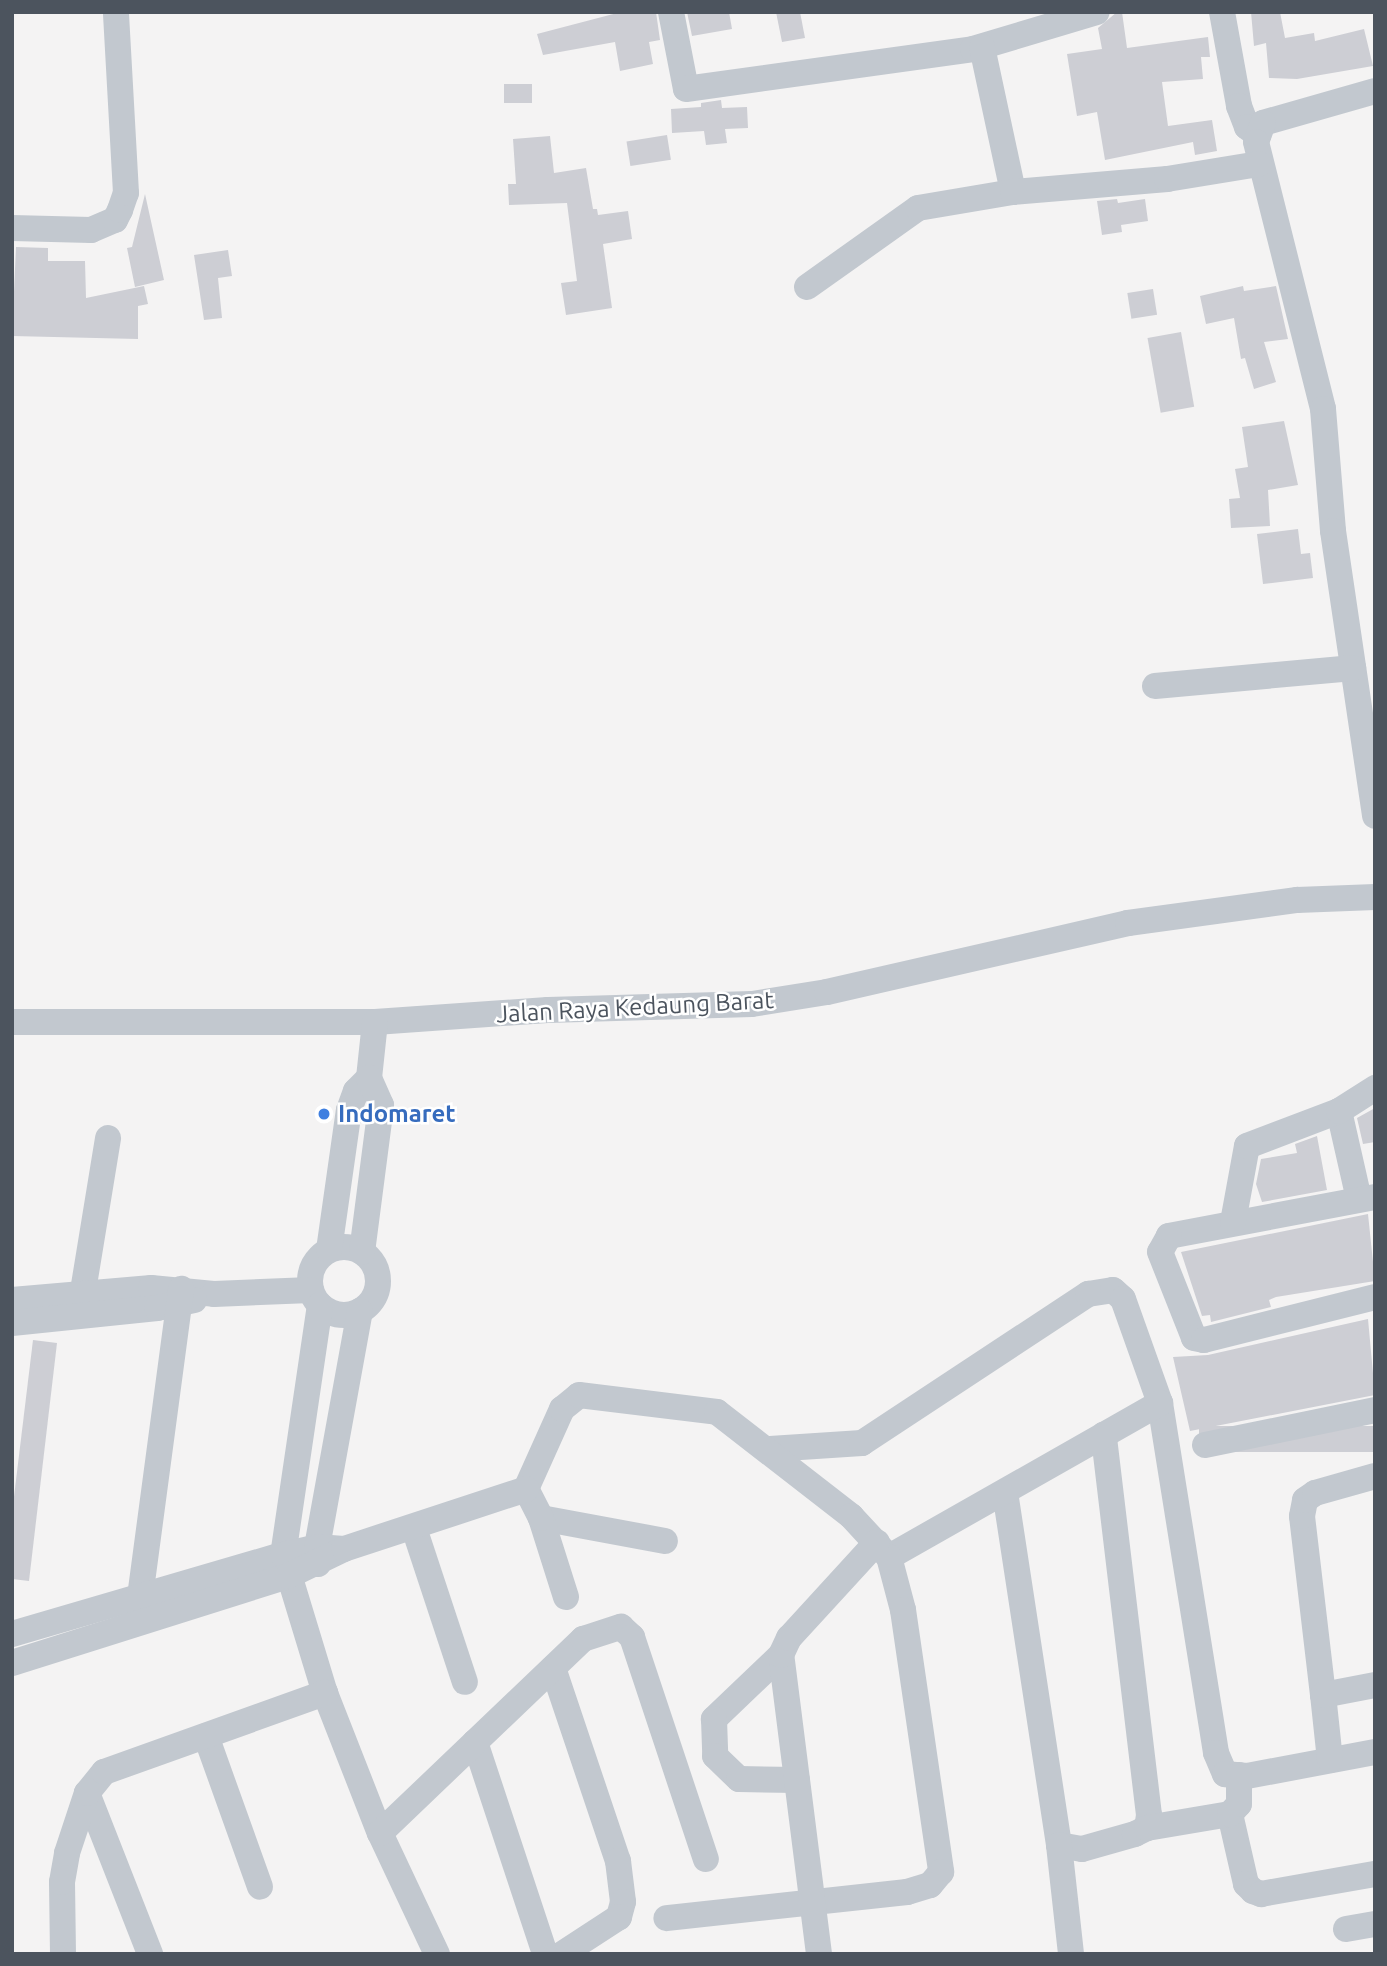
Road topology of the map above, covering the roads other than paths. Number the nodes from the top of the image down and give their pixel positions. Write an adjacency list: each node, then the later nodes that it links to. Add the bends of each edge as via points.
1 (116, 12): 10 (street, via 126,193 120,210 115,220 91,230)
2 (671, 12): 5 (street, via 686,89)
3 (1097, 12): 5 (street)
4 (1222, 12): 7 (street, via 1239,106 1247,127)
5 (982, 47): 9 (street)
6 (1375, 91): 7 (street, via 1263,123)
7 (1258, 135): 8 (street)
8 (1259, 164): 9 (street, via 1167,179); 12 (street, via 1323,409 1333,531)
9 (1013, 192): 11 (street, via 918,208)
10 (12, 228)
11 (807, 287)
12 (1353, 668): 13 (street); 14 (street)
13 (1155, 686)
14 (1375, 816)
15 (1375, 897): 17 (street, Jalan Raya Kedaung Barat, via 1297,900 1128,923 827,992 752,1004 548,1010)
16 (12, 1022): 17 (street, Jalan Raya Kedaung Barat)
17 (375, 1022): 18 (street)
18 (369, 1078): 24 (street, via 356,1091 349,1110); 25 (street, via 381,1105)
19 (1375, 1088): 20 (street)
20 (1339, 1111): 22 (street); 23 (street, via 1247,1146)
21 (108, 1138): 26 (street)
22 (1370, 1201): 23 (street)
23 (1233, 1222): 28 (street, via 1169,1236 1162,1243 1160,1252 1194,1338 1204,1340)
24 (328, 1250): 25 (street, via 340,1247); 29 (street, via 313,1267)
25 (362, 1252): 30 (street, via 371,1260 378,1282 369,1304)
26 (83, 1291): 27 (street); 31 (street)
27 (181, 1296): 29 (street); 31 (street); 48 (street)
28 (1375, 1297)
29 (315, 1298): 30 (street, via 332,1313); 40 (street)
30 (360, 1311): 41 (street)
31 (13, 1316)
32 (1160, 1404): 34 (street); 35 (street, via 1123,1299 1113,1290 1088,1294 862,1443); 62 (street, via 1216,1753 1225,1774)
33 (1375, 1410): 36 (street)
34 (1104, 1435): 39 (street); 66 (street)
35 (754, 1437): 38 (street, via 717,1412 579,1395 562,1409); 45 (street)
36 (1205, 1445)
37 (1375, 1476): 57 (street, via 1305,1500 1302,1517)
38 (526, 1489): 42 (street); 43 (street)
39 (1005, 1492): 45 (street); 68 (street)
40 (290, 1502): 41 (street); 47 (street)
41 (325, 1503): 46 (street)
42 (541, 1518): 44 (street); 49 (street)
43 (414, 1528): 46 (street); 54 (street)
44 (665, 1541)
45 (883, 1550): 51 (street, via 789,1638); 72 (street, via 904,1610 941,1872 930,1885 907,1892)
46 (317, 1556): 47 (street)
47 (286, 1566): 48 (street); 52 (street); 56 (street)
48 (140, 1597): 50 (street)
49 (566, 1597)
50 (12, 1634)
51 (781, 1655): 63 (street); 63 (street, via 714,1718 715,1756 739,1779)
52 (12, 1662)
53 (553, 1668): 59 (street); 69 (street, via 583,1639 621,1627 632,1637); 80 (street, via 618,1861 623,1902 619,1917)
54 (466, 1682)
55 (1375, 1685): 57 (street)
56 (325, 1693): 58 (street); 67 (street)
57 (1323, 1695): 61 (street)
58 (206, 1736): 64 (street, via 104,1772); 71 (street)
59 (475, 1742): 67 (street); 79 (street)
60 (1375, 1752): 61 (street)
61 (1330, 1760): 62 (street)
62 (1239, 1775): 65 (street, via 1239,1804)
63 (797, 1780): 72 (street)
64 (87, 1793): 76 (street, via 62,1882); 77 (street)
65 (1230, 1814): 66 (street); 70 (street, via 1246,1884 1261,1894)
66 (1147, 1828): 68 (street, via 1082,1849)
67 (380, 1833): 78 (street)
68 (1059, 1845): 82 (street)
69 (706, 1859)
70 (1375, 1874)
71 (260, 1887)
72 (815, 1903): 73 (street); 81 (street)
73 (666, 1918)
74 (1375, 1924): 75 (street)
75 (1346, 1929)
76 (63, 1954)
77 (150, 1954)
78 (437, 1954)
79 (545, 1954)
80 (562, 1954)
81 (819, 1954)
82 (1071, 1954)

